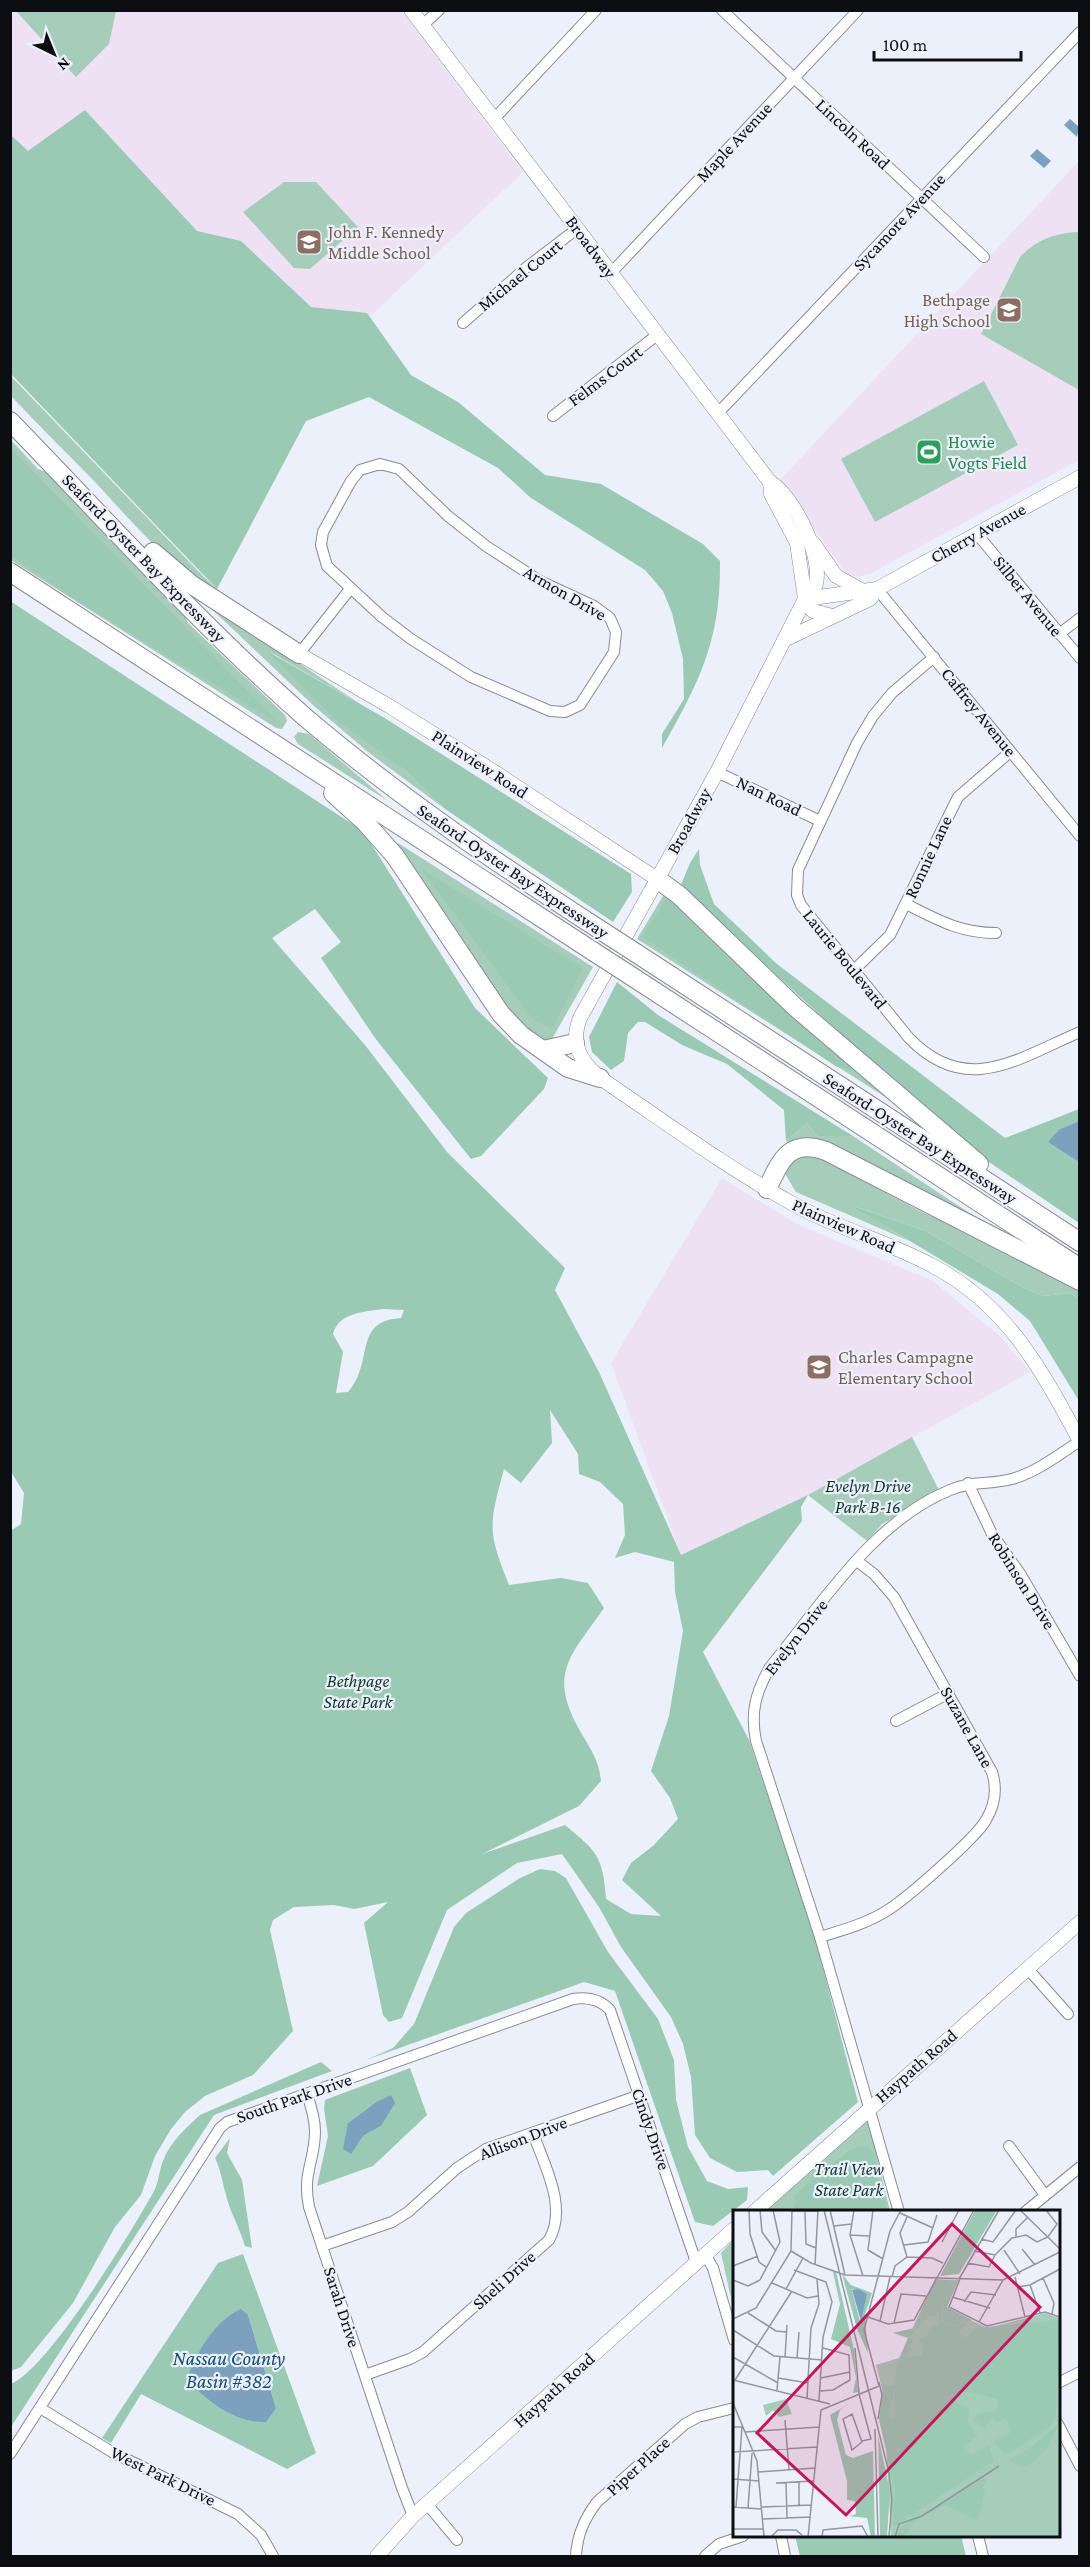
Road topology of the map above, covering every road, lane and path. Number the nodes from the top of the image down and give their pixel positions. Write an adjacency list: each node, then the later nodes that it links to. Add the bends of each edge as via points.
1 (411, 10): 6 (main road, Broadway)
2 (439, 10): 6 (street)
3 (597, 10): 9 (street)
4 (722, 10): 8 (street, Lincoln Road)
5 (858, 10): 8 (street, Maple Avenue)
6 (423, 25): 9 (main road, Broadway)
7 (1080, 32): 10 (street, Sycamore Avenue)
8 (794, 79): 10 (street, Lincoln Road); 13 (street, Maple Avenue)
9 (494, 119): 11 (main road, Broadway)
10 (922, 199): 12 (street, Lincoln Road); 16 (street, Sycamore Avenue)
11 (578, 228): 13 (main road, Broadway); 14 (street, Michael Court, via 526,267)
12 (984, 258)
13 (610, 274): 15 (main road, Broadway)
14 (463, 323)
15 (657, 335): 16 (main road, Broadway); 17 (street, Felms Court)
16 (719, 412): 20 (main road, Broadway)
17 (553, 416)
18 (10, 421): 21 (highway, Seaford-Oyster Bay Expressway)
19 (1080, 477): 22 (main road, Cherry Avenue)
20 (770, 482): 23 (main road, Broadway, via 782,489); 28 (main road, Broadway, via 771,494 797,543)
21 (76, 489): 33 (highway, via 192,585); 50 (highway, Seaford-Oyster Bay Expressway, bridge, via 215,632 333,741 446,828)
22 (977, 534): 26 (main road, Cherry Avenue); 31 (street, Silber Avenue)
23 (810, 539): 27 (main road, via 836,576); 28 (main road, Broadway, via 816,567 815,588)
24 (10, 572): 36 (highway, Seaford-Oyster Bay Expressway)
25 (350, 589): 25 (street, Armon Drive, via 448,664 550,711 571,711 583,702 608,665 617,639 613,622 604,612 540,581 486,546 399,469 380,464 360,470 351,481 321,546 323,558); 33 (street)
26 (877, 589): 27 (main road, Cherry Avenue); 29 (main road, Cherry Avenue, via 870,599); 34 (street, Caffrey Avenue)
27 (863, 591): 28 (main road, Cherry Avenue)
28 (804, 599): 29 (main road, via 813,611); 32 (main road, Broadway)
29 (832, 616): 32 (main road, Cherry Avenue)
30 (1080, 618): 31 (street)
31 (1059, 634): 35 (street, Silber Avenue)
32 (784, 640): 38 (main road, Broadway)
33 (299, 654): 41 (main road, Plainview Road, via 484,765)
34 (934, 657): 37 (street, Caffrey Avenue); 39 (street, Laurie Boulevard, via 892,693 873,716)
35 (1080, 658)
36 (279, 747): 47 (highway, via 385,844 492,1004 521,1035); 52 (highway, Seaford-Oyster Bay Expressway, bridge)
37 (1010, 752): 40 (street, Caffrey Avenue); 42 (street, Ronnie Lane, via 958,797)
38 (717, 772): 39 (street, Nan Road); 41 (main road, Broadway)
39 (820, 821): 44 (street, Laurie Boulevard, via 798,870 797,895 805,912)
40 (1080, 837)
41 (657, 879): 46 (main road, Broadway, via 580,1018); 50 (highway, via 679,895 820,1029)
42 (906, 904): 43 (street, via 970,933); 44 (street, Ronnie Lane, via 890,935)
43 (996, 933)
44 (854, 970): 45 (street, Laurie Boulevard, via 923,1052 947,1066 989,1069)
45 (1080, 1032)
46 (575, 1043): 47 (highway); 48 (main road, Plainview Road, via 583,1061)
47 (543, 1050): 48 (highway, via 568,1068)
48 (600, 1078): 49 (main road, Plainview Road)
49 (767, 1189): 53 (highway, via 786,1155 812,1146); 54 (main road, Plainview Road, via 797,1207 919,1259 965,1286 1018,1336)
50 (1050, 1223): 51 (highway, Seaford-Oyster Bay Expressway)
51 (1080, 1242)
52 (1080, 1268)
53 (1080, 1281)
54 (1080, 1441): 55 (street, Evelyn Drive, via 1015,1478)
55 (968, 1483): 56 (street, Evelyn Drive, via 948,1490 897,1521); 57 (street, Robinson Drive, via 992,1534 1022,1575)
56 (857, 1561): 58 (street, Suzane Lane, via 894,1597); 61 (street, Evelyn Drive, via 770,1667 758,1687 753,1708 756,1741)
57 (1080, 1676)
58 (949, 1693): 59 (street); 61 (street, Suzane Lane, via 992,1772 995,1793 987,1820 889,1910)
59 (896, 1721)
60 (1080, 1922): 62 (main road, Haypath Road)
61 (820, 1937): 67 (street, Evelyn Drive)
62 (1027, 1968): 64 (street); 67 (main road, Haypath Road)
63 (599, 2001): 65 (street, South Park Drive, via 573,1999); 66 (street, Cindy Drive, via 610,2010)
64 (1068, 2014)
65 (307, 2094): 76 (street, Sarah Drive, via 315,2132 305,2188); 82 (street, South Park Drive, via 234,2118 220,2128)
66 (640, 2095): 68 (street, Allison Drive); 77 (street, Cindy Drive)
67 (871, 2106): 72 (main road, Haypath Road); 73 (street, Evelyn Drive)
68 (533, 2133): 76 (street, Allison Drive, via 471,2157 392,2222); 80 (street, Sheli Drive, via 557,2208 549,2240 423,2352)
69 (1009, 2146): 71 (street)
70 (1080, 2167): 71 (street)
71 (1045, 2195): 74 (street)
72 (755, 2210)
73 (899, 2210)
74 (1026, 2210)
75 (733, 2231): 77 (main road, Haypath Road)
76 (322, 2246): 80 (street, Sarah Drive)
77 (701, 2258): 78 (street, Cindy Drive, via 716,2277); 87 (main road, Haypath Road)
78 (733, 2333)
79 (1080, 2372): 81 (street)
80 (365, 2375): 88 (street, Sarah Drive)
81 (1060, 2382)
82 (40, 2408): 85 (street, South Park Drive); 93 (street, West Park Drive, via 112,2452 238,2514 261,2535)
83 (733, 2408): 95 (street, Piper Place, via 685,2424 597,2502 579,2533)
84 (1060, 2426): 86 (street)
85 (10, 2454)
86 (1080, 2466)
87 (427, 2504): 88 (main road, Haypath Road); 92 (street)
88 (413, 2516): 94 (main road, Haypath Road)
89 (738, 2537): 96 (street, via 719,2544)
90 (781, 2537): 97 (street)
91 (978, 2537): 98 (street)
92 (456, 2540)
93 (272, 2556)
94 (377, 2556)
95 (576, 2556)
96 (705, 2556)
97 (785, 2556)
98 (983, 2556)

